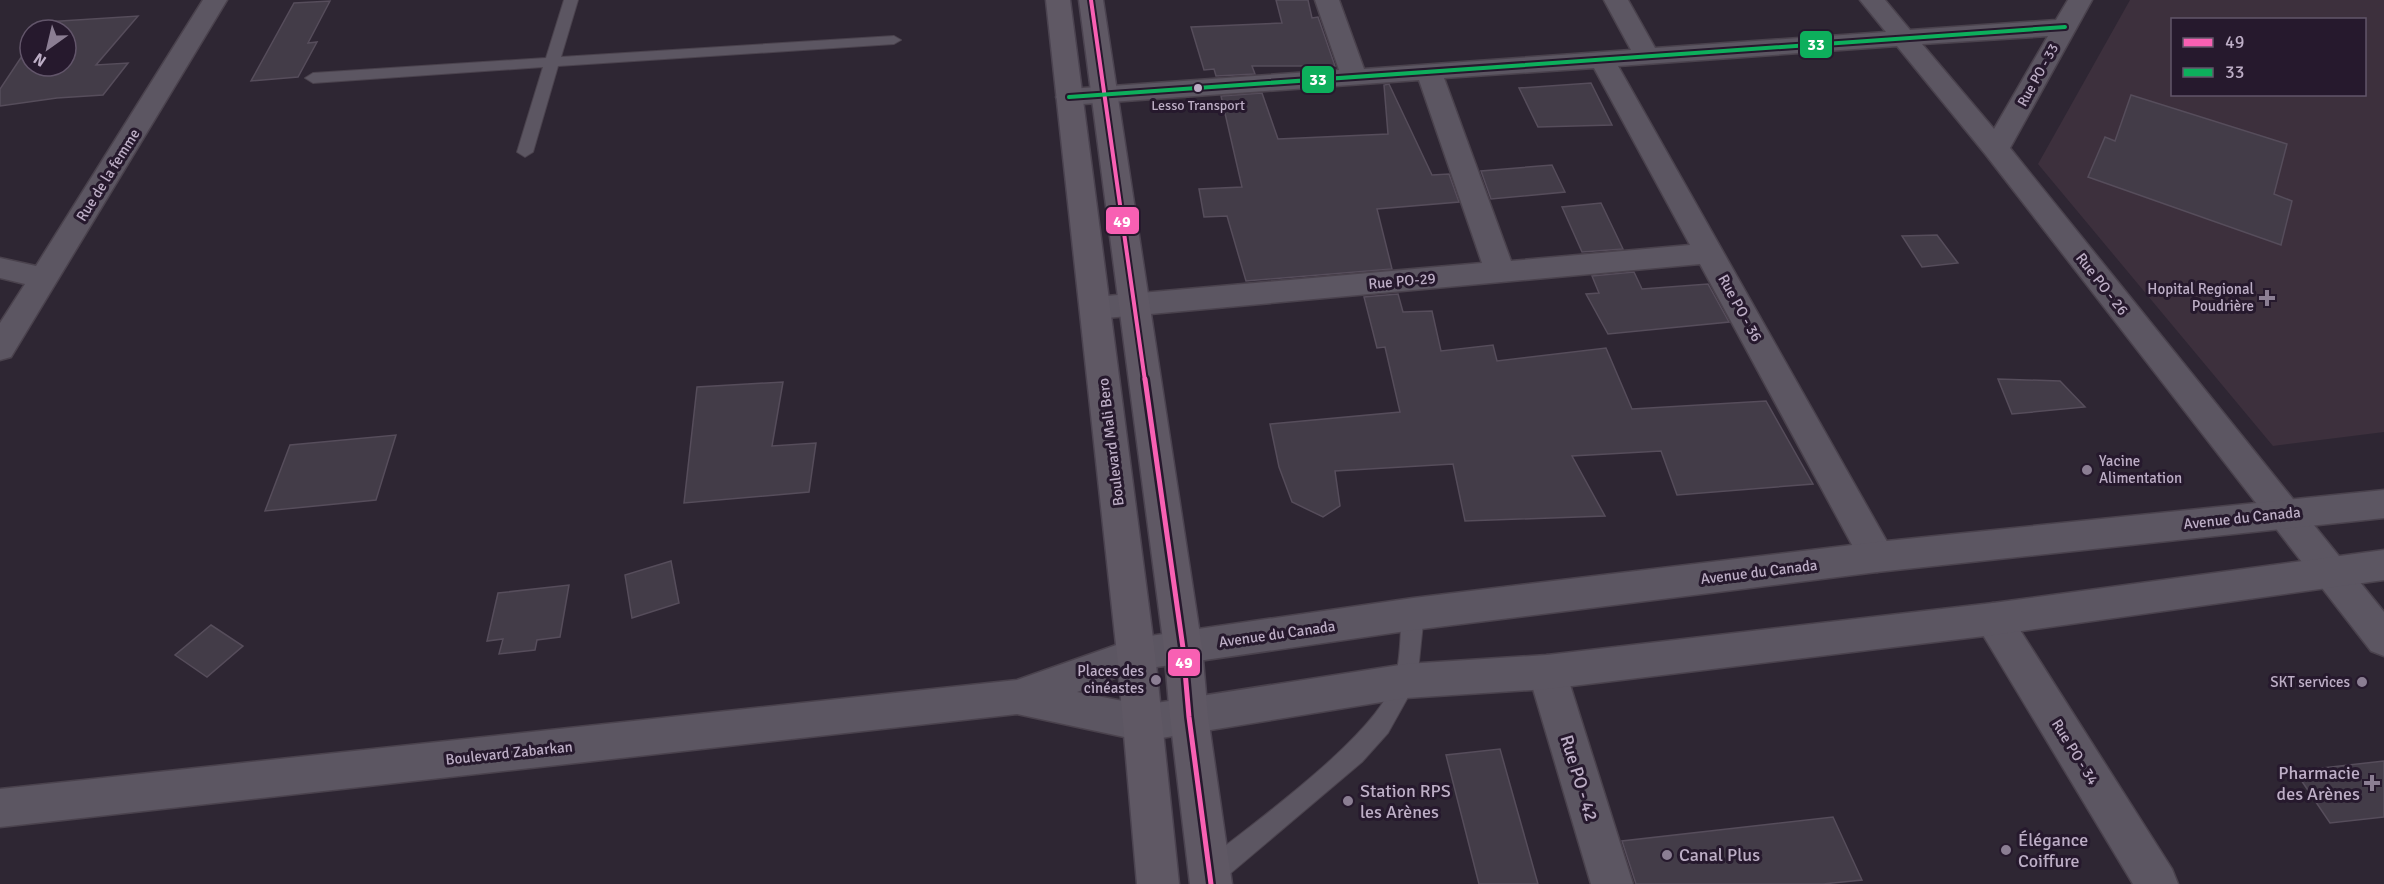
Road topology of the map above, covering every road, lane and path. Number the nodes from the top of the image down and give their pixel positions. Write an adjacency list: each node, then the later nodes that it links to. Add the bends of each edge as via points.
1 (215, 0): 25 (street, Rue de la femme)
2 (572, 0): 14 (lane)
3 (1327, 0): 16 (street)
4 (1616, 0): 12 (street)
5 (1872, 0): 10 (street, Rue PO - 26)
6 (2080, 0): 9 (street, Rue PO - 33)
7 (1091, 3): 8 (main road); 18 (main road)
8 (1058, 4): 19 (main road, Boulevard Mali Bero)
9 (2065, 27): 10 (street); 20 (street, Rue PO - 33)
10 (1903, 39): 12 (street); 20 (street, Rue PO - 26)
11 (894, 40): 14 (lane)
12 (1647, 57): 13 (street)
13 (1602, 60): 15 (street); 22 (street, Rue PO - 36)
14 (553, 62): 17 (lane); 21 (lane)
15 (1429, 71): 16 (street); 24 (street)
16 (1354, 77): 18 (street)
17 (313, 78)
18 (1105, 94): 19 (street); 26 (main road)
19 (1069, 97): 27 (main road, Boulevard Mali Bero)
20 (1996, 149): 30 (street, Rue PO - 26)
21 (525, 152)
22 (1709, 253): 24 (street, Rue PO-29); 31 (street, Rue PO - 36)
23 (0, 268): 25 (street)
24 (1500, 272): 26 (street, Rue PO-29)
25 (45, 278): 28 (street, Rue de la femme)
26 (1135, 304): 27 (street, Rue PO-29); 37 (main road)
27 (1095, 308): 38 (main road, Boulevard Mali Bero)
28 (0, 348)
29 (2384, 504): 30 (street, Avenue du Canada)
30 (2282, 514): 31 (street, Avenue du Canada); 33 (street, Rue PO - 26)
31 (1877, 557): 34 (street, Avenue du Canada)
32 (2384, 565): 33 (street)
33 (2328, 571): 35 (street); 36 (street, Rue PO - 26)
34 (1413, 614): 37 (street, Avenue du Canada); 40 (lane)
35 (1993, 619): 39 (street); 48 (street, Rue PO - 34)
36 (2384, 640)
37 (1183, 648): 38 (street, Avenue du Canada); 42 (main road)
38 (1136, 654): 41 (street, Boulevard Zabarkan); 43 (main road, Boulevard Mali Bero)
39 (1547, 672): 40 (street); 47 (street, Rue PO - 42)
40 (1406, 681): 42 (street); 45 (lane, via 1380,726 1354,754)
41 (1017, 697): 43 (street, Boulevard Zabarkan); 44 (street, Boulevard Zabarkan)
42 (1189, 717): 43 (street); 45 (main road)
43 (1143, 723): 46 (main road, Boulevard Mali Bero)
44 (0, 808)
45 (1211, 879)
46 (1158, 884)
47 (1612, 884)
48 (2157, 884)

